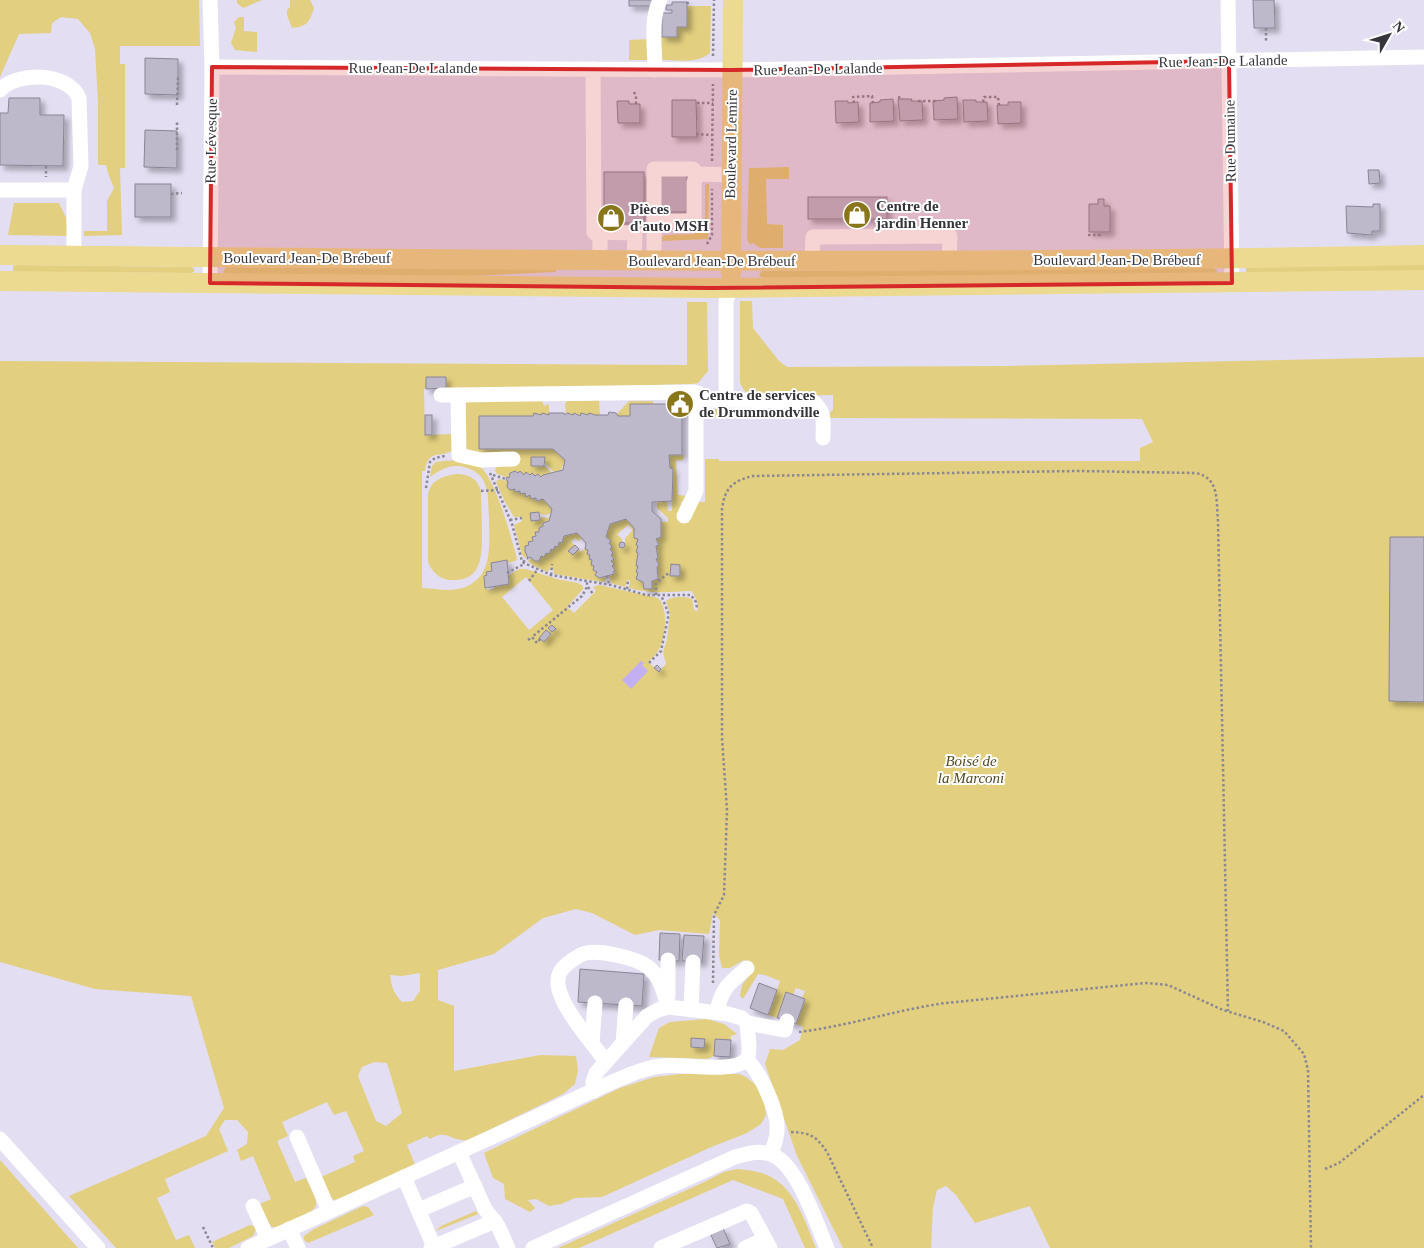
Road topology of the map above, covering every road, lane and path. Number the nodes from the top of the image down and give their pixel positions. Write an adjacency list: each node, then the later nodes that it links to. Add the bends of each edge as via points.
1 (210, 0): 13 (street, Rue Lévesque)
2 (660, 0): 15 (street, via 654,23)
3 (690, 0): 7 (path)
4 (714, 0): 10 (path)
5 (733, 0): 16 (main road, Boulevard Lemire)
6 (1228, 0): 12 (street, Rue Dumaine)
7 (687, 4)
8 (1266, 28): 9 (path)
9 (1266, 42)
10 (713, 52)
11 (1424, 57): 12 (street, Rue Jean-De Lalande)
12 (1229, 61): 16 (street, Rue Jean-De Lalande); 55 (street, Rue Dumaine)
13 (212, 67): 14 (street, Rue Jean-De Lalande); 54 (street, Rue Lévesque)
14 (593, 70): 15 (street, Rue Jean-De Lalande); 46 (street)
15 (655, 70): 16 (street, Rue Jean-De Lalande)
16 (732, 70): 39 (main road, Boulevard Lemire)
17 (178, 76): 31 (path)
18 (0, 90): 42 (street, via 10,82 41,77 63,82 76,91 79,98 81,166)
19 (713, 90): 30 (path, Boulevard Lemire)
20 (634, 92): 29 (path)
21 (898, 97): 22 (path)
22 (904, 99)
23 (918, 101): 24 (path)
24 (938, 101)
25 (983, 102): 32 (path, via 984,97 998,97)
26 (697, 103): 30 (path)
27 (854, 103): 28 (path, via 854,98 872,96)
28 (873, 103)
29 (636, 104)
30 (713, 104): 35 (path, Boulevard Lemire)
31 (178, 105)
32 (999, 105)
33 (178, 122): 36 (path)
34 (696, 134): 35 (path)
35 (712, 135): 37 (path, Boulevard Lemire)
36 (177, 150)
37 (712, 152)
38 (698, 174): 39 (street); 45 (street, via 694,182 694,221); 45 (street, via 693,169 654,169)
39 (731, 175): 58 (main road, Boulevard Lemire)
40 (712, 183): 50 (path, Boulevard Lemire, via 712,235)
41 (0, 190): 42 (street)
42 (74, 190): 53 (street)
43 (171, 194): 44 (path)
44 (182, 194)
45 (654, 221): 57 (street)
46 (594, 232): 56 (street, via 600,238); 57 (street, via 635,233)
47 (1100, 232): 48 (path, via 1100,235)
48 (1088, 235)
49 (880, 237): 59 (street); 60 (street, via 950,236); 61 (street, via 813,237)
50 (707, 244)
51 (0, 255): 53 (main road, Boulevard Jean-De Brébeuf)
52 (1424, 255): 55 (main road, Boulevard Jean-De Brébeuf)
53 (74, 256): 54 (main road, Boulevard Jean-De Brébeuf)
54 (210, 257): 56 (main road, Boulevard Jean-De Brébeuf); 64 (street, Rue Lévesque)
55 (1233, 259): 60 (main road, Boulevard Jean-De Brébeuf); 65 (street, Rue Dumaine)
56 (600, 260): 57 (main road, Boulevard Jean-De Brébeuf)
57 (644, 260): 58 (main road, Boulevard Jean-De Brébeuf)
58 (731, 261): 61 (main road, Boulevard Jean-De Brébeuf); 66 (main road, Boulevard Lemire)
59 (879, 261): 60 (main road, Boulevard Jean-De Brébeuf); 61 (main road, Boulevard Jean-De Brébeuf)
60 (949, 261)
61 (812, 262)
62 (1424, 280): 65 (main road, Boulevard Jean-De Brébeuf)
63 (0, 281): 64 (main road, Boulevard Jean-De Brébeuf)
64 (210, 283): 66 (main road, Boulevard Jean-De Brébeuf)
65 (1232, 283): 66 (main road, Boulevard Jean-De Brébeuf)
66 (731, 288): 69 (street, via 726,303)
67 (441, 395): 68 (street)
68 (458, 395): 70 (street, via 555,401 615,400 694,392); 72 (street)
69 (726, 399): 70 (street); 71 (street, via 812,401 822,413)
70 (707, 400): 80 (street, via 697,411 696,491)
71 (823, 438)
72 (459, 455): 74 (street); 77 (path, via 432,460)
73 (513, 459): 74 (street)
74 (481, 460): 75 (path)
75 (491, 474): 76 (path); 78 (path)
76 (506, 479)
77 (426, 488)
78 (498, 490): 79 (path); 82 (path)
79 (481, 491)
80 (684, 516)
81 (522, 518): 82 (path)
82 (510, 520): 84 (path)
83 (528, 558): 84 (path)
84 (523, 563): 86 (path); 88 (path)
85 (552, 564): 89 (path)
86 (537, 570): 89 (path); 92 (path)
87 (670, 572): 98 (path, via 656,583)
88 (508, 573)
89 (551, 576): 93 (path)
90 (607, 576): 94 (path)
91 (628, 580): 96 (path)
92 (529, 581)
93 (587, 581): 94 (path); 95 (path)
94 (610, 584): 96 (path)
95 (587, 587): 97 (path); 101 (path, via 582,596)
96 (627, 589): 98 (path)
97 (593, 594)
98 (656, 595): 99 (path)
99 (661, 595): 100 (path, via 690,595); 104 (path, via 668,618 661,651)
100 (697, 608)
101 (532, 638): 102 (path, via 537,642); 103 (path)
102 (540, 639)
103 (528, 640)
104 (649, 663)
105 (668, 960): 111 (street)
106 (693, 962): 112 (street)
107 (747, 968): 114 (street, via 726,986)
108 (713, 985): 113 (path, via 714,915 724,895 727,810 722,738 721,632 722,509 728,489 753,476 1195,473 1203,474 1212,481 1218,520)
109 (595, 1003): 118 (street)
110 (626, 1005): 119 (street)
111 (668, 1007): 112 (street); 118 (street, via 662,986 647,966 596,952 580,956 562,968 558,983 563,1000); 119 (street, via 647,1016)
112 (691, 1010): 114 (street)
113 (1228, 1011): 117 (path, via 1168,985 1146,983 945,1003 820,1030 796,1032); 152 (path, via 1284,1031 1304,1054 1308,1070)
114 (716, 1012): 116 (street, via 742,1018)
115 (759, 1012): 116 (street)
116 (747, 1023): 117 (street); 120 (street)
117 (786, 1026)
118 (592, 1043): 121 (street)
119 (623, 1043): 121 (street)
120 (747, 1060): 122 (street, via 736,1067 674,1065 648,1068); 124 (street, via 760,1077 775,1114)
121 (606, 1062): 122 (street, via 596,1073)
122 (594, 1091): 127 (street)
123 (1424, 1095): 129 (path, via 1339,1163)
124 (777, 1132): 128 (street); 151 (path, via 810,1134 818,1139)
125 (297, 1138): 134 (street)
126 (0, 1139): 142 (street)
127 (459, 1152): 130 (street); 131 (street)
128 (771, 1154): 147 (street, via 754,1152 735,1157); 150 (street, via 788,1166 798,1182)
129 (1325, 1169)
130 (404, 1177): 133 (street); 134 (street)
131 (475, 1186): 133 (street); 135 (street, via 485,1209)
132 (253, 1206): 138 (street)
133 (419, 1210): 141 (street)
134 (329, 1211): 137 (street)
135 (495, 1221): 141 (street); 146 (street)
136 (203, 1227): 143 (path)
137 (289, 1229): 138 (street); 145 (street)
138 (268, 1239): 144 (street)
139 (686, 1243): 140 (street, via 747,1211); 148 (street)
140 (768, 1243): 149 (street)
141 (433, 1247)
142 (98, 1248)
143 (213, 1248)
144 (248, 1248)
145 (298, 1248)
146 (508, 1248)
147 (532, 1248)
148 (661, 1248)
149 (745, 1248)
150 (827, 1248)
151 (873, 1248)
152 (1311, 1248)

